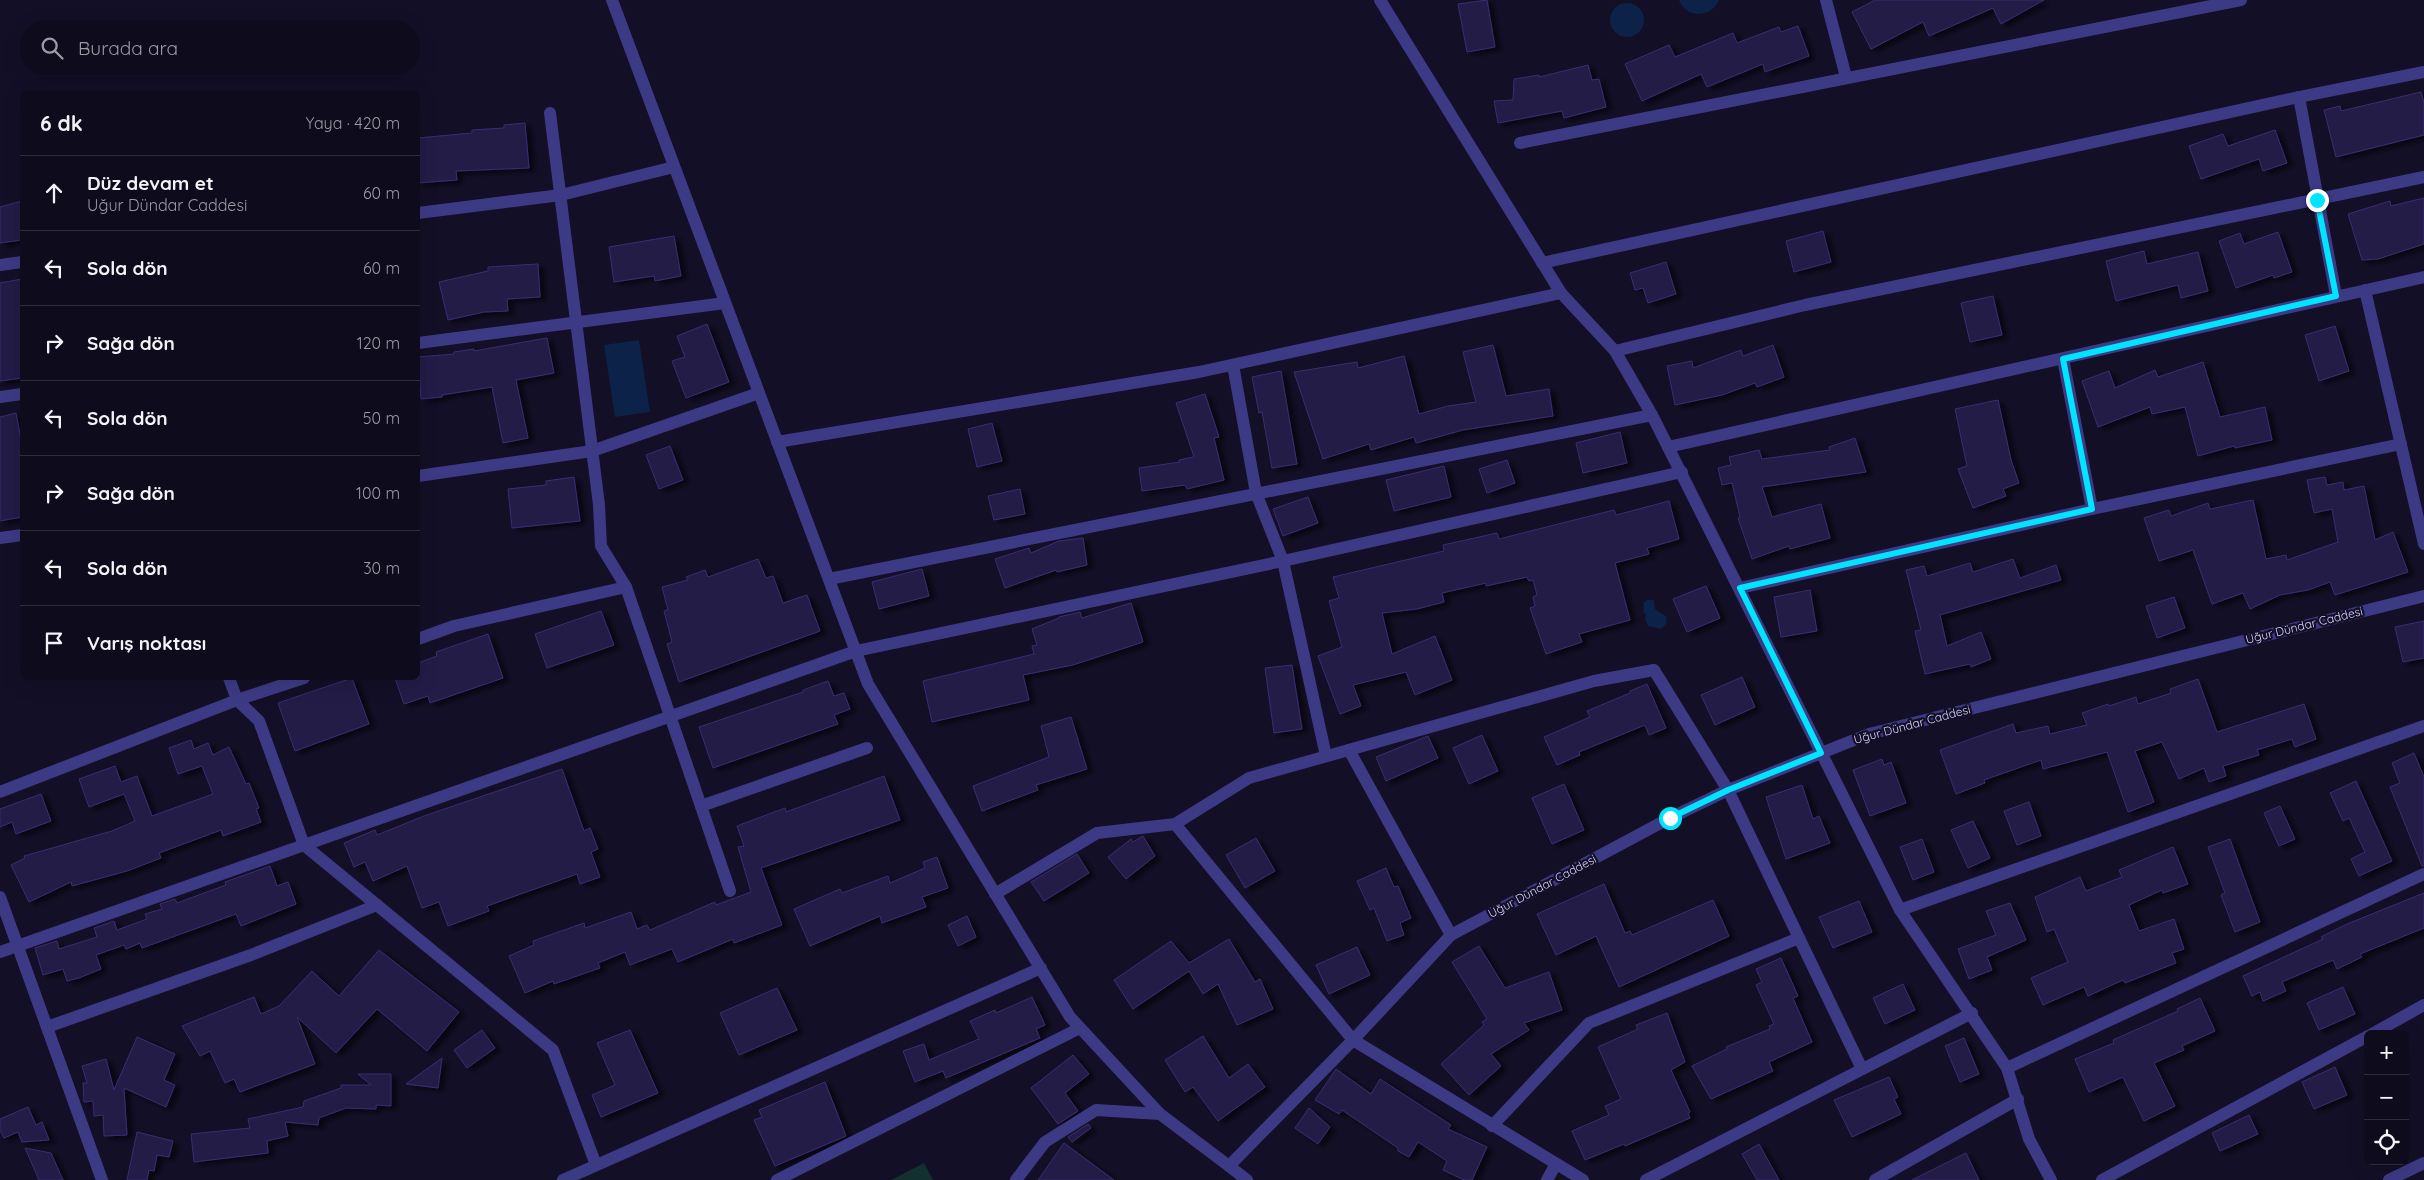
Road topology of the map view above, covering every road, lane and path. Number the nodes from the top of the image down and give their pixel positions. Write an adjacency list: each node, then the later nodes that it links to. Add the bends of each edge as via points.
1 (612, 0): 10 (street)
2 (1380, 0): 16 (street)
3 (1826, 0): 6 (street)
4 (2241, 0): 6 (street)
5 (2424, 72): 7 (street)
6 (1846, 77): 9 (street)
7 (2298, 97): 13 (street); 16 (street)
8 (550, 113): 12 (street)
9 (1520, 143)
10 (674, 167): 12 (street); 22 (street)
11 (2424, 177): 13 (street)
12 (561, 195): 14 (street); 23 (street)
13 (2317, 200): 21 (street); 25 (street, via 1805,305)
14 (420, 213)
15 (20, 262): 17 (street)
16 (1542, 263): 20 (street)
17 (0, 265)
18 (2424, 276): 19 (street)
19 (2365, 290): 21 (street); 33 (street)
20 (1561, 293): 25 (street); 27 (street)
21 (2336, 296): 26 (street)
22 (725, 303): 23 (street); 28 (street)
23 (576, 322): 24 (street); 35 (street)
24 (420, 343)
25 (1615, 351): 31 (street)
26 (2063, 359): 34 (street); 39 (street)
27 (1233, 364): 32 (street); 38 (street)
28 (759, 393): 32 (street); 35 (street)
29 (20, 394): 30 (street)
30 (0, 397)
31 (1652, 415): 34 (street); 38 (street)
32 (778, 442): 44 (street)
33 (2401, 444): 39 (street); 42 (street)
34 (1668, 447): 36 (street)
35 (592, 451): 37 (street); 45 (street, via 601,546)
36 (1682, 472): 43 (street); 46 (street)
37 (420, 476)
38 (1256, 493): 43 (street); 44 (street)
39 (2092, 509): 46 (street)
40 (20, 535): 41 (street)
41 (0, 538)
42 (2424, 544)
43 (1283, 561): 49 (street); 58 (street)
44 (829, 579): 49 (street)
45 (626, 586): 48 (street, via 454,626); 53 (street)
46 (1740, 588): 57 (street)
47 (2424, 596): 57 (street, Uğur Dündar Caddesi, via 1869,734)
48 (420, 638)
49 (856, 651): 53 (street); 66 (street, via 868,684)
50 (229, 680): 52 (street)
51 (298, 680): 52 (street)
52 (237, 700): 60 (street); 63 (street, via 260,721)
53 (670, 716): 61 (street); 63 (street)
54 (2424, 726): 69 (street)
55 (867, 748): 61 (street)
56 (1349, 750): 58 (street); 59 (street, via 1594,680 1654,670); 70 (street)
57 (1821, 753): 59 (street, Uğur Dündar Caddesi); 69 (street)
58 (1326, 756): 62 (street, via 1249,778)
59 (1728, 790): 70 (street, Uğur Dündar Caddesi); 71 (street)
60 (0, 792)
61 (701, 806): 65 (street)
62 (1175, 824): 66 (street, via 1097,833); 81 (street)
63 (304, 845): 68 (street); 72 (street)
64 (2424, 874): 82 (street)
65 (730, 891)
66 (995, 894): 74 (street)
67 (0, 897): 72 (street)
68 (377, 905): 77 (street, via 250,955); 89 (street, via 553,1050)
69 (1900, 910): 76 (street)
70 (1451, 935): 81 (street, Uğur Dündar Caddesi)
71 (1798, 938): 83 (street); 86 (street, via 1589,1023)
72 (18, 945): 73 (street); 77 (street)
73 (0, 952)
74 (1040, 968): 78 (street); 89 (street)
75 (2424, 1005): 79 (street)
76 (1972, 1013): 82 (street); 83 (street)
77 (47, 1027): 91 (street)
78 (1080, 1028): 85 (street); 93 (street)
79 (2379, 1030)
80 (2364, 1038): 101 (street)
81 (1353, 1040): 86 (street); 90 (street, Uğur Dündar Caddesi)
82 (2008, 1068): 84 (street)
83 (1862, 1069): 98 (street)
84 (2018, 1099): 99 (street); 100 (street, via 2029,1139)
85 (1160, 1114): 90 (street); 94 (street, via 1096,1110 1045,1142)
86 (1492, 1126): 88 (street)
87 (2424, 1163): 102 (street)
88 (1556, 1164): 96 (street); 97 (street)
89 (596, 1166): 92 (street)
90 (1229, 1166): 95 (street)
91 (102, 1180)
92 (563, 1180)
93 (777, 1180)
94 (1016, 1180)
95 (1247, 1180)
96 (1547, 1180)
97 (1583, 1180)
98 (1646, 1180)
99 (1875, 1180)
100 (2051, 1180)
101 (2102, 1180)
102 (2390, 1180)

